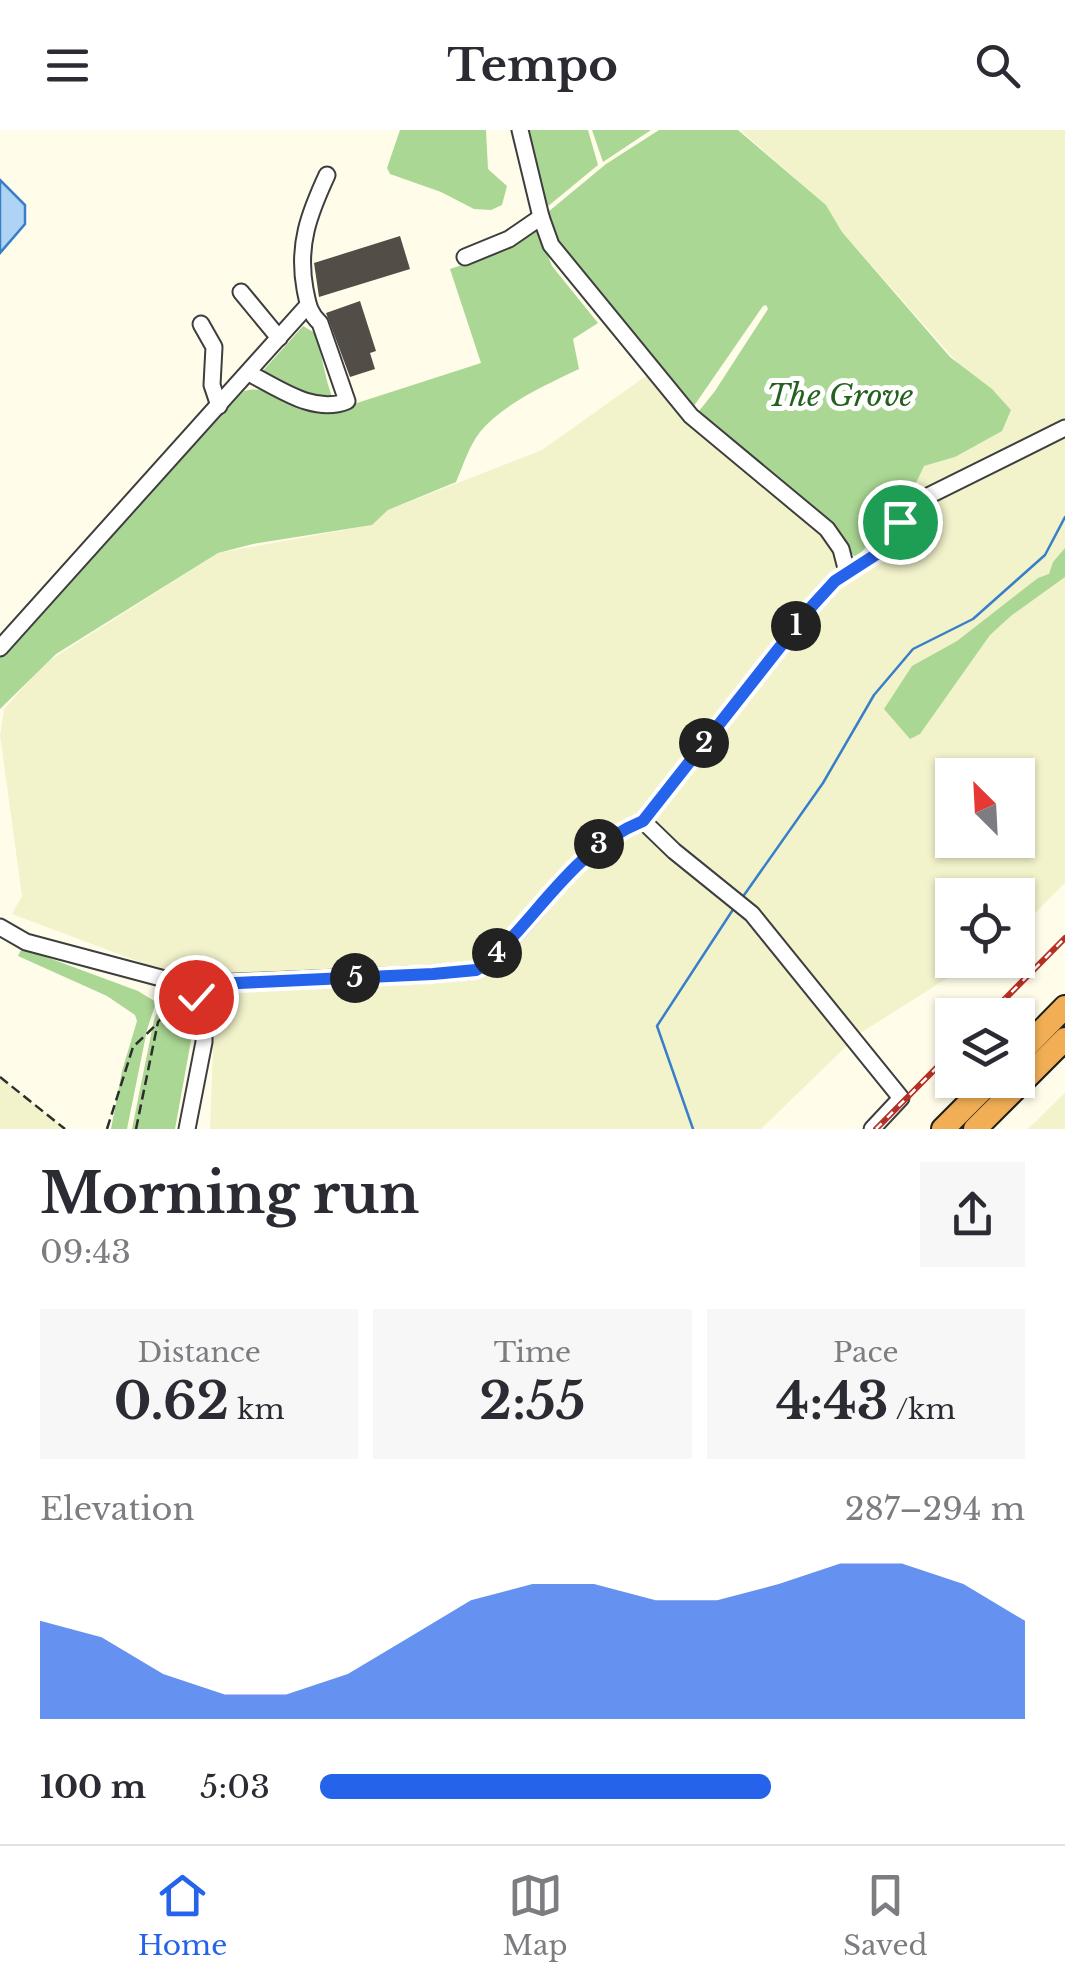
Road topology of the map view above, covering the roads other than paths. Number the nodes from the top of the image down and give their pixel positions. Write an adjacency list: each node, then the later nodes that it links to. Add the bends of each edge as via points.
1 (520, 130): 3 (lane)
2 (327, 175): 6 (lane, via 302,243)
3 (541, 217): 4 (lane, via 509,240); 12 (lane, via 551,245 691,416 827,529)
4 (465, 257)
5 (242, 292): 8 (lane)
6 (308, 305): 8 (lane); 9 (lane, via 346,401 317,406)
7 (200, 324): 10 (lane, via 214,346 212,385)
8 (280, 338): 9 (lane)
9 (248, 373): 10 (lane)
10 (219, 406): 13 (lane)
11 (1065, 428): 12 (lane, via 924,498 883,550)
12 (847, 572): 14 (lane, via 801,620)
13 (0, 648)
14 (643, 821): 16 (lane, via 586,855 476,970); 22 (lane, via 758,920 902,1098)
15 (0, 927): 16 (lane, via 26,942)
16 (188, 990): 21 (lane, via 205,1023)
17 (1065, 1007): 18 (highway)
18 (1035, 1037)
19 (1065, 1038): 24 (highway)
20 (974, 1098): 23 (highway)
21 (187, 1129)
22 (872, 1129)
23 (944, 1129)
24 (975, 1129)

